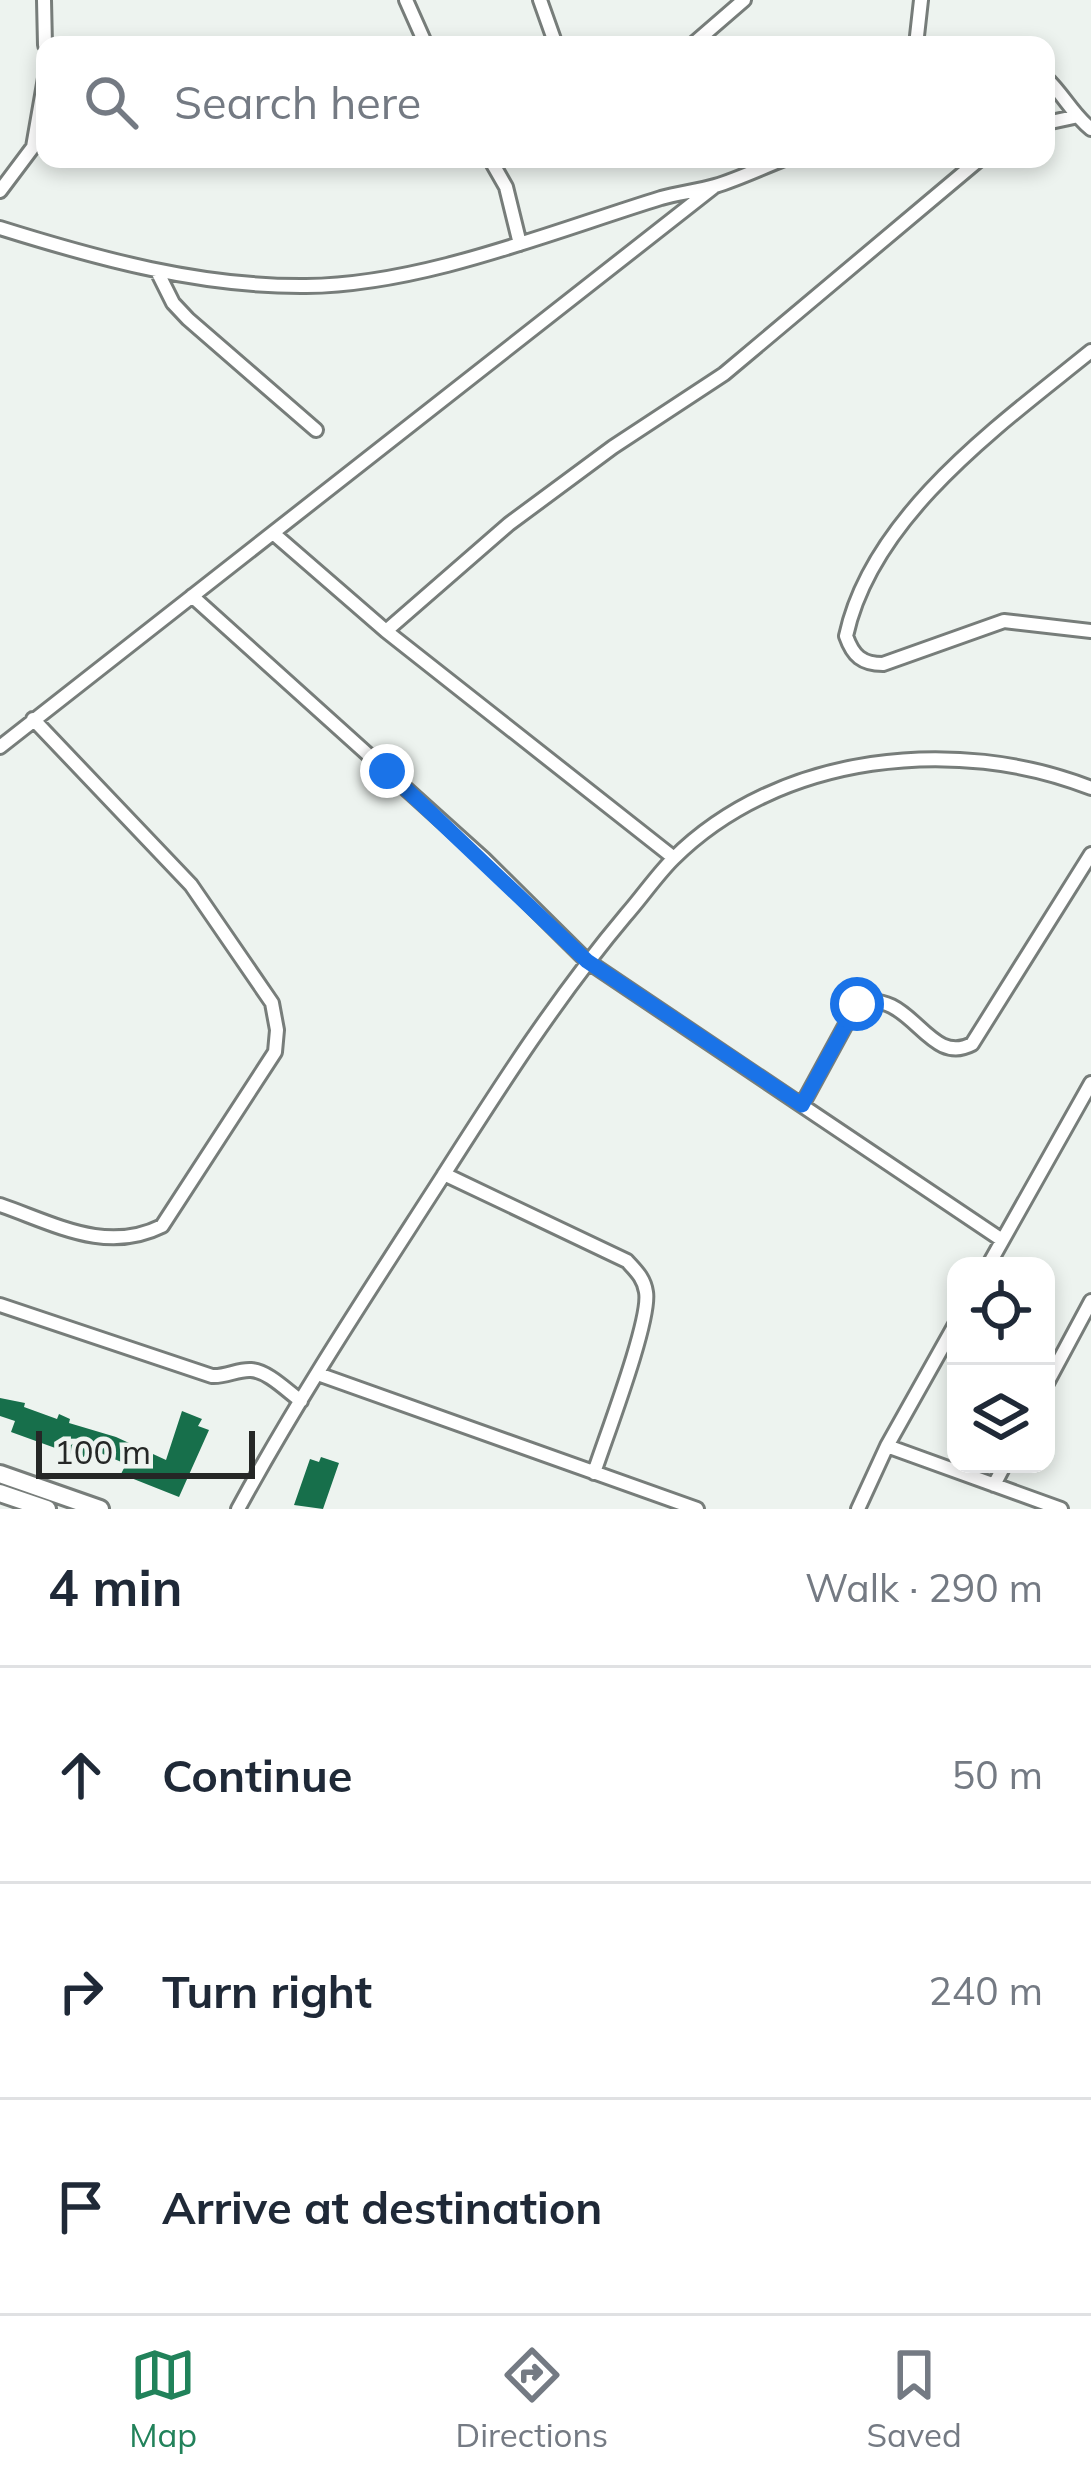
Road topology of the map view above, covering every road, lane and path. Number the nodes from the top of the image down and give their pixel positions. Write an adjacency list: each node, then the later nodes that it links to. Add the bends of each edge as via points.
1 (44, 0): 6 (street)
2 (406, 0): 7 (street)
3 (540, 0): 8 (street)
4 (744, 0): 9 (street)
5 (921, 0): 10 (street)
6 (45, 36)
7 (422, 36)
8 (553, 36)
9 (702, 36)
10 (917, 36)
11 (1055, 87): 12 (street)
12 (1075, 117): 13 (street); 14 (street)
13 (1055, 121)
14 (1091, 129)
15 (36, 130): 20 (street, via 33,147)
16 (495, 168): 22 (street)
17 (761, 168): 19 (street)
18 (969, 168): 29 (street, via 724,374 509,524)
19 (715, 186): 22 (street); 26 (street)
20 (0, 191)
21 (0, 228): 23 (street)
22 (520, 244): 23 (street, via 345,284 275,286)
23 (157, 272): 25 (street, via 188,319)
24 (1091, 351): 28 (street, via 980,442 909,517 878,559 846,635 858,658 884,664 1004,621)
25 (316, 430)
26 (274, 533): 27 (street); 29 (street)
27 (192, 596): 30 (street); 35 (street)
28 (1091, 631)
29 (386, 632): 34 (street)
30 (33, 718): 31 (street); 39 (street, via 191,885 272,1003 277,1030 275,1052 162,1226 116,1240)
31 (0, 747)
32 (1091, 788): 34 (street, via 958,760 853,767 750,803)
33 (1091, 854): 37 (street, via 972,1044 953,1051 901,1010 880,1000 857,1004)
34 (674, 858): 35 (street)
35 (587, 961): 37 (street); 38 (street)
36 (1091, 1083): 40 (street)
37 (802, 1105): 40 (street)
38 (444, 1174): 46 (street); 49 (street, via 627,1261 643,1278 648,1297 640,1330)
39 (0, 1205)
40 (1002, 1240): 41 (street)
41 (993, 1257)
42 (1091, 1300): 45 (street)
43 (0, 1305): 47 (street, via 212,1376 257,1371)
44 (947, 1339): 48 (street)
45 (1055, 1368)
46 (318, 1374): 47 (street); 49 (street)
47 (301, 1401): 56 (street)
48 (887, 1446): 52 (street); 58 (street)
49 (594, 1473): 57 (street)
50 (1001, 1473): 52 (street)
51 (0, 1474): 55 (street)
52 (994, 1486): 59 (street)
53 (0, 1493): 54 (street)
54 (47, 1509)
55 (100, 1509)
56 (238, 1509)
57 (697, 1509)
58 (858, 1509)
59 (1061, 1509)

